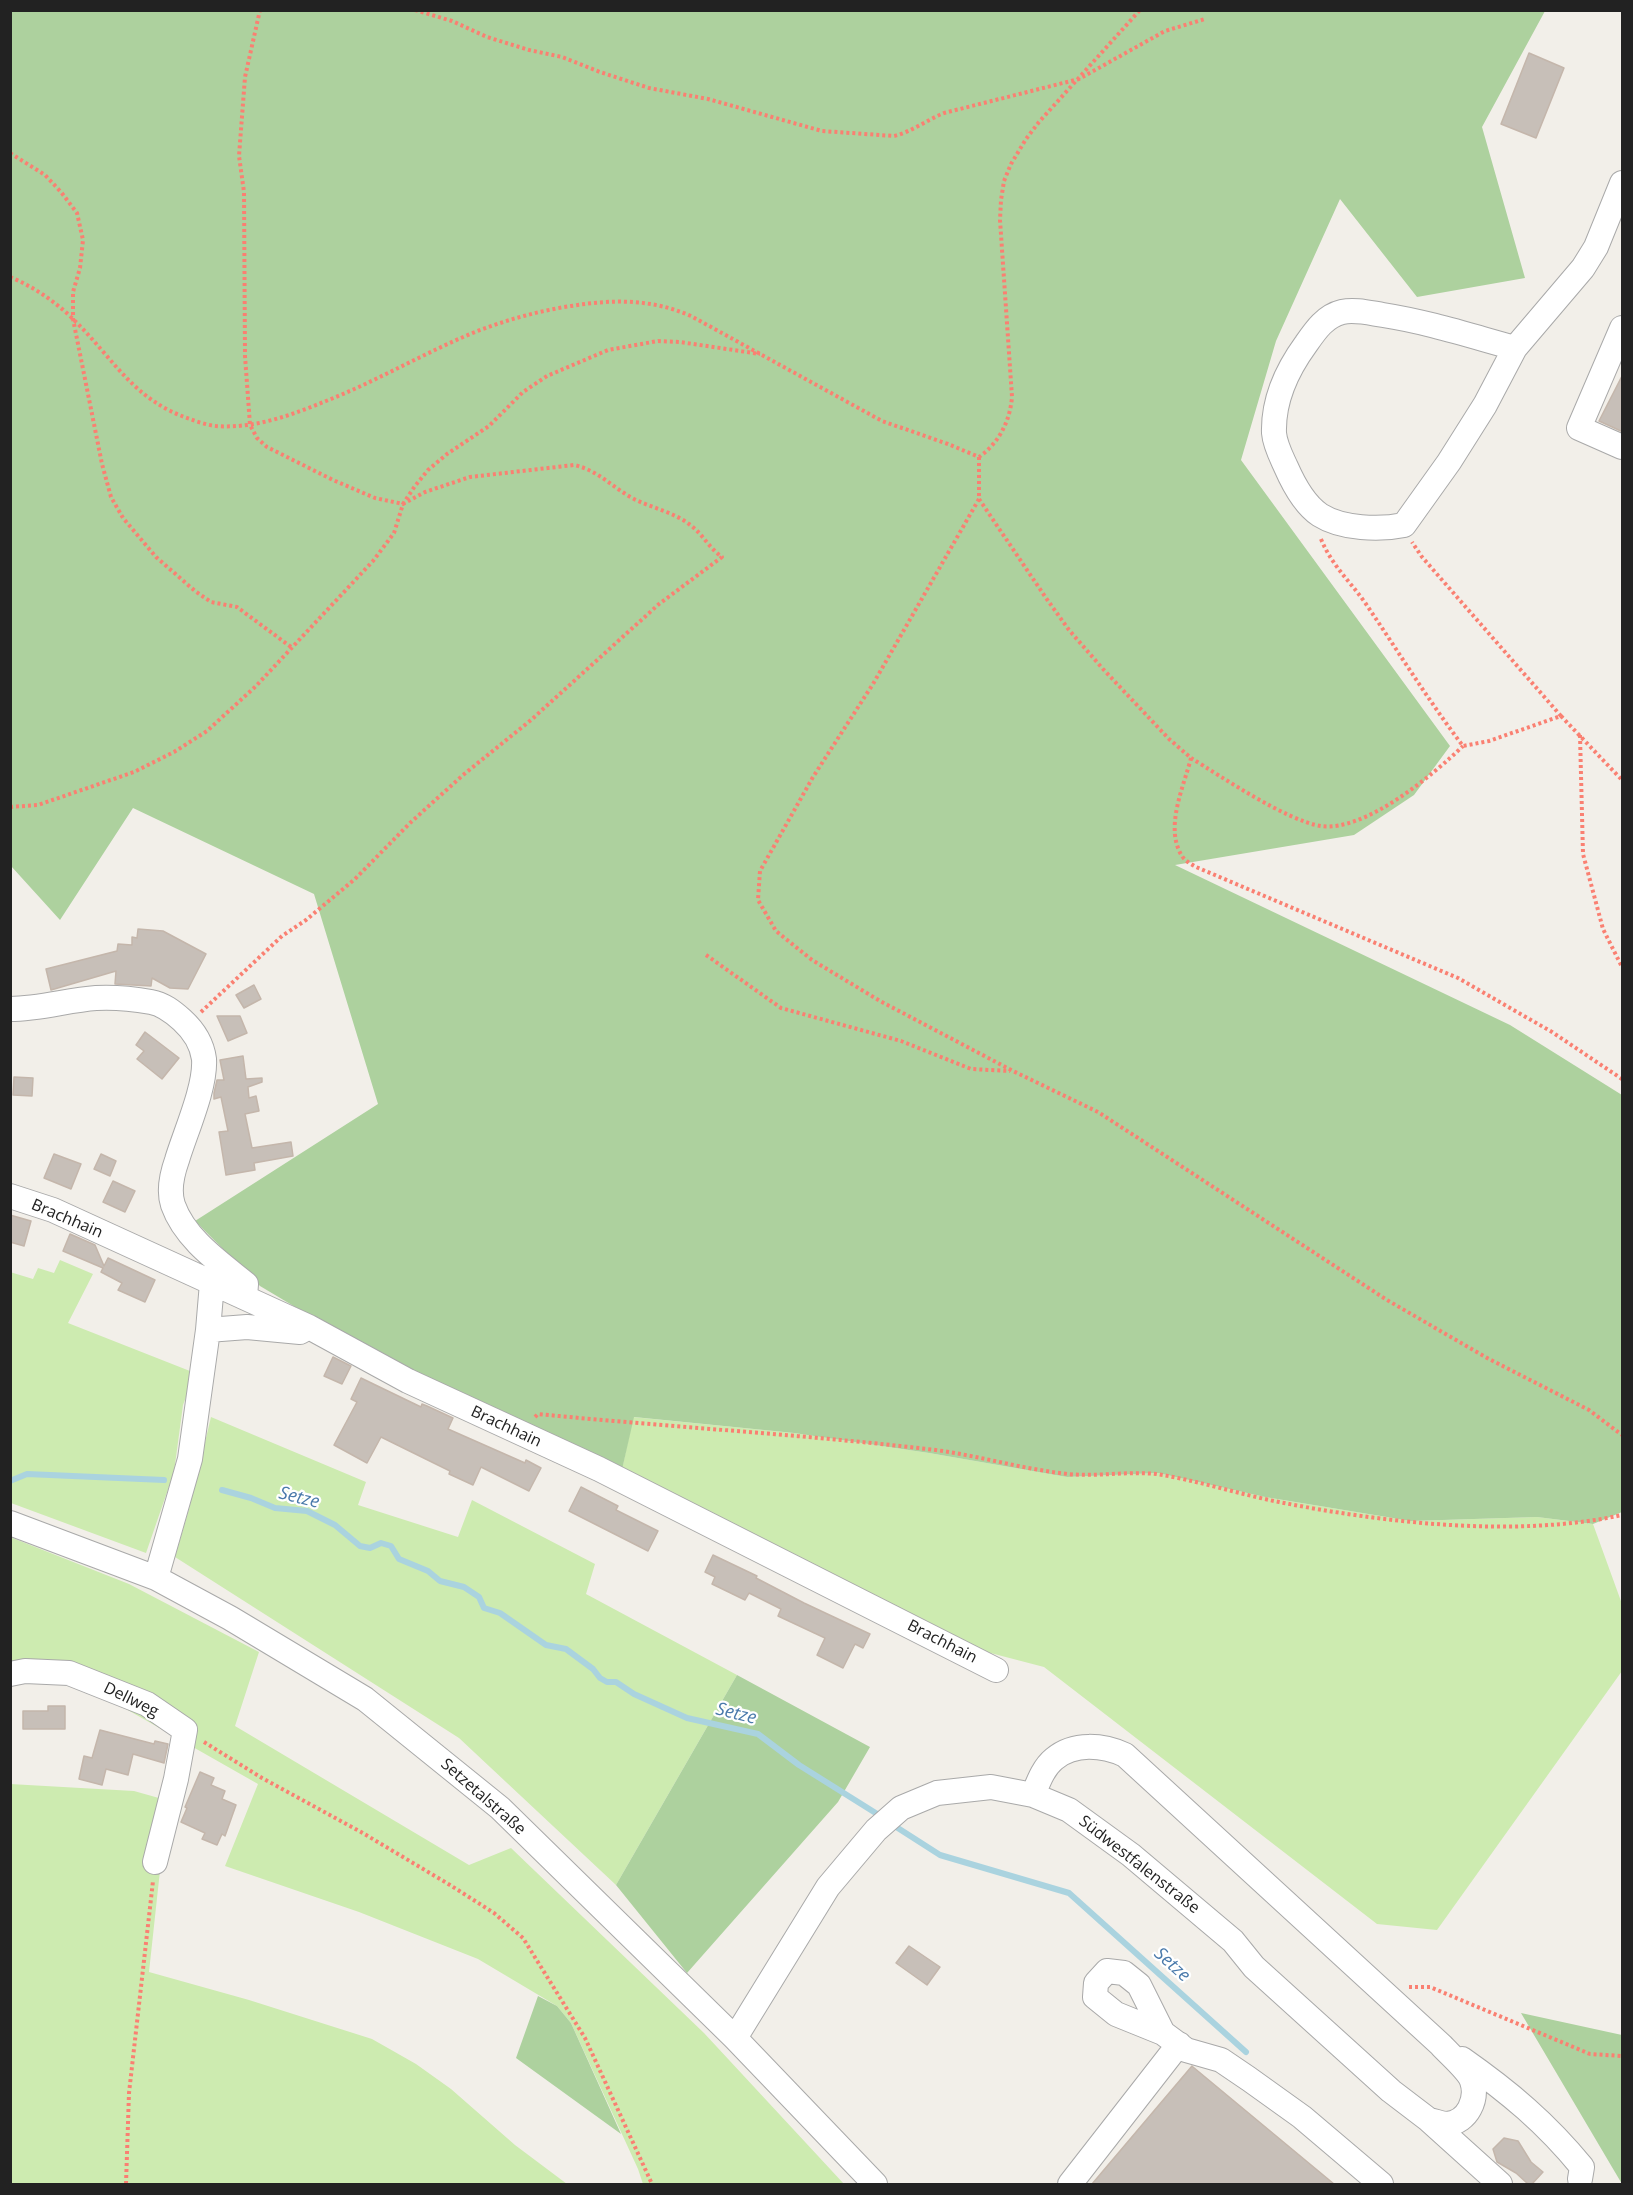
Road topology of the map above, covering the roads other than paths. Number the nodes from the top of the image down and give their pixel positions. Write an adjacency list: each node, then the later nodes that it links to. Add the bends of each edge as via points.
1 (1623, 183): 3 (street, via 1583,268)
2 (1621, 335): 4 (street, via 1579,428)
3 (1515, 348): 3 (street, via 1485,405 1404,525 1362,527 1320,515 1288,474 1274,435 1278,399 1294,361 1329,317 1358,311 1421,321)
4 (1623, 447)
5 (10, 1008): 8 (street, via 98,998 138,1000 170,1010 188,1026 204,1059 202,1078 174,1168 170,1188 173,1204 186,1229 246,1284)
6 (10, 1196): 7 (street, Brachhain, via 53,1210)
7 (212, 1283): 8 (street, Brachhain); 10 (street)
8 (245, 1297): 9 (street, Brachhain)
9 (309, 1327): 10 (street, via 300,1332); 13 (street, Brachhain, via 408,1381 599,1469)
10 (208, 1330): 12 (street, via 190,1459)
11 (10, 1522): 12 (street, Setzetalstraße)
12 (156, 1578): 17 (street, Setzetalstraße, via 365,1699 500,1808)
13 (996, 1670)
14 (10, 1674): 16 (street, Dellweg, via 69,1673 147,1704 185,1730)
15 (1033, 1795): 17 (street, Südwestfalenstraße, via 991,1787 937,1793 899,1810 828,1887); 18 (street, via 1054,1759 1075,1748 1110,1748 1125,1755); 20 (street, Südwestfalenstraße, via 1069,1810 1131,1855 1233,1941 1254,1967)
16 (155, 1862)
17 (735, 2038): 23 (street, Setzetalstraße)
18 (1441, 2045): 19 (street); 22 (street, via 1503,2088 1556,2136 1582,2167)
19 (1472, 2079): 21 (street, via 1474,2098 1469,2112 1446,2124); 22 (street)
20 (1391, 2091): 21 (street); 26 (street, via 1427,2137)
21 (1429, 2120): 27 (street)
22 (1580, 2182)
23 (875, 2184)
24 (1070, 2184): 25 (street, via 1171,2038 1186,2050 1221,2060 1249,2079 1302,2117)
25 (1380, 2184)
26 (1478, 2184)
27 (1500, 2184)

